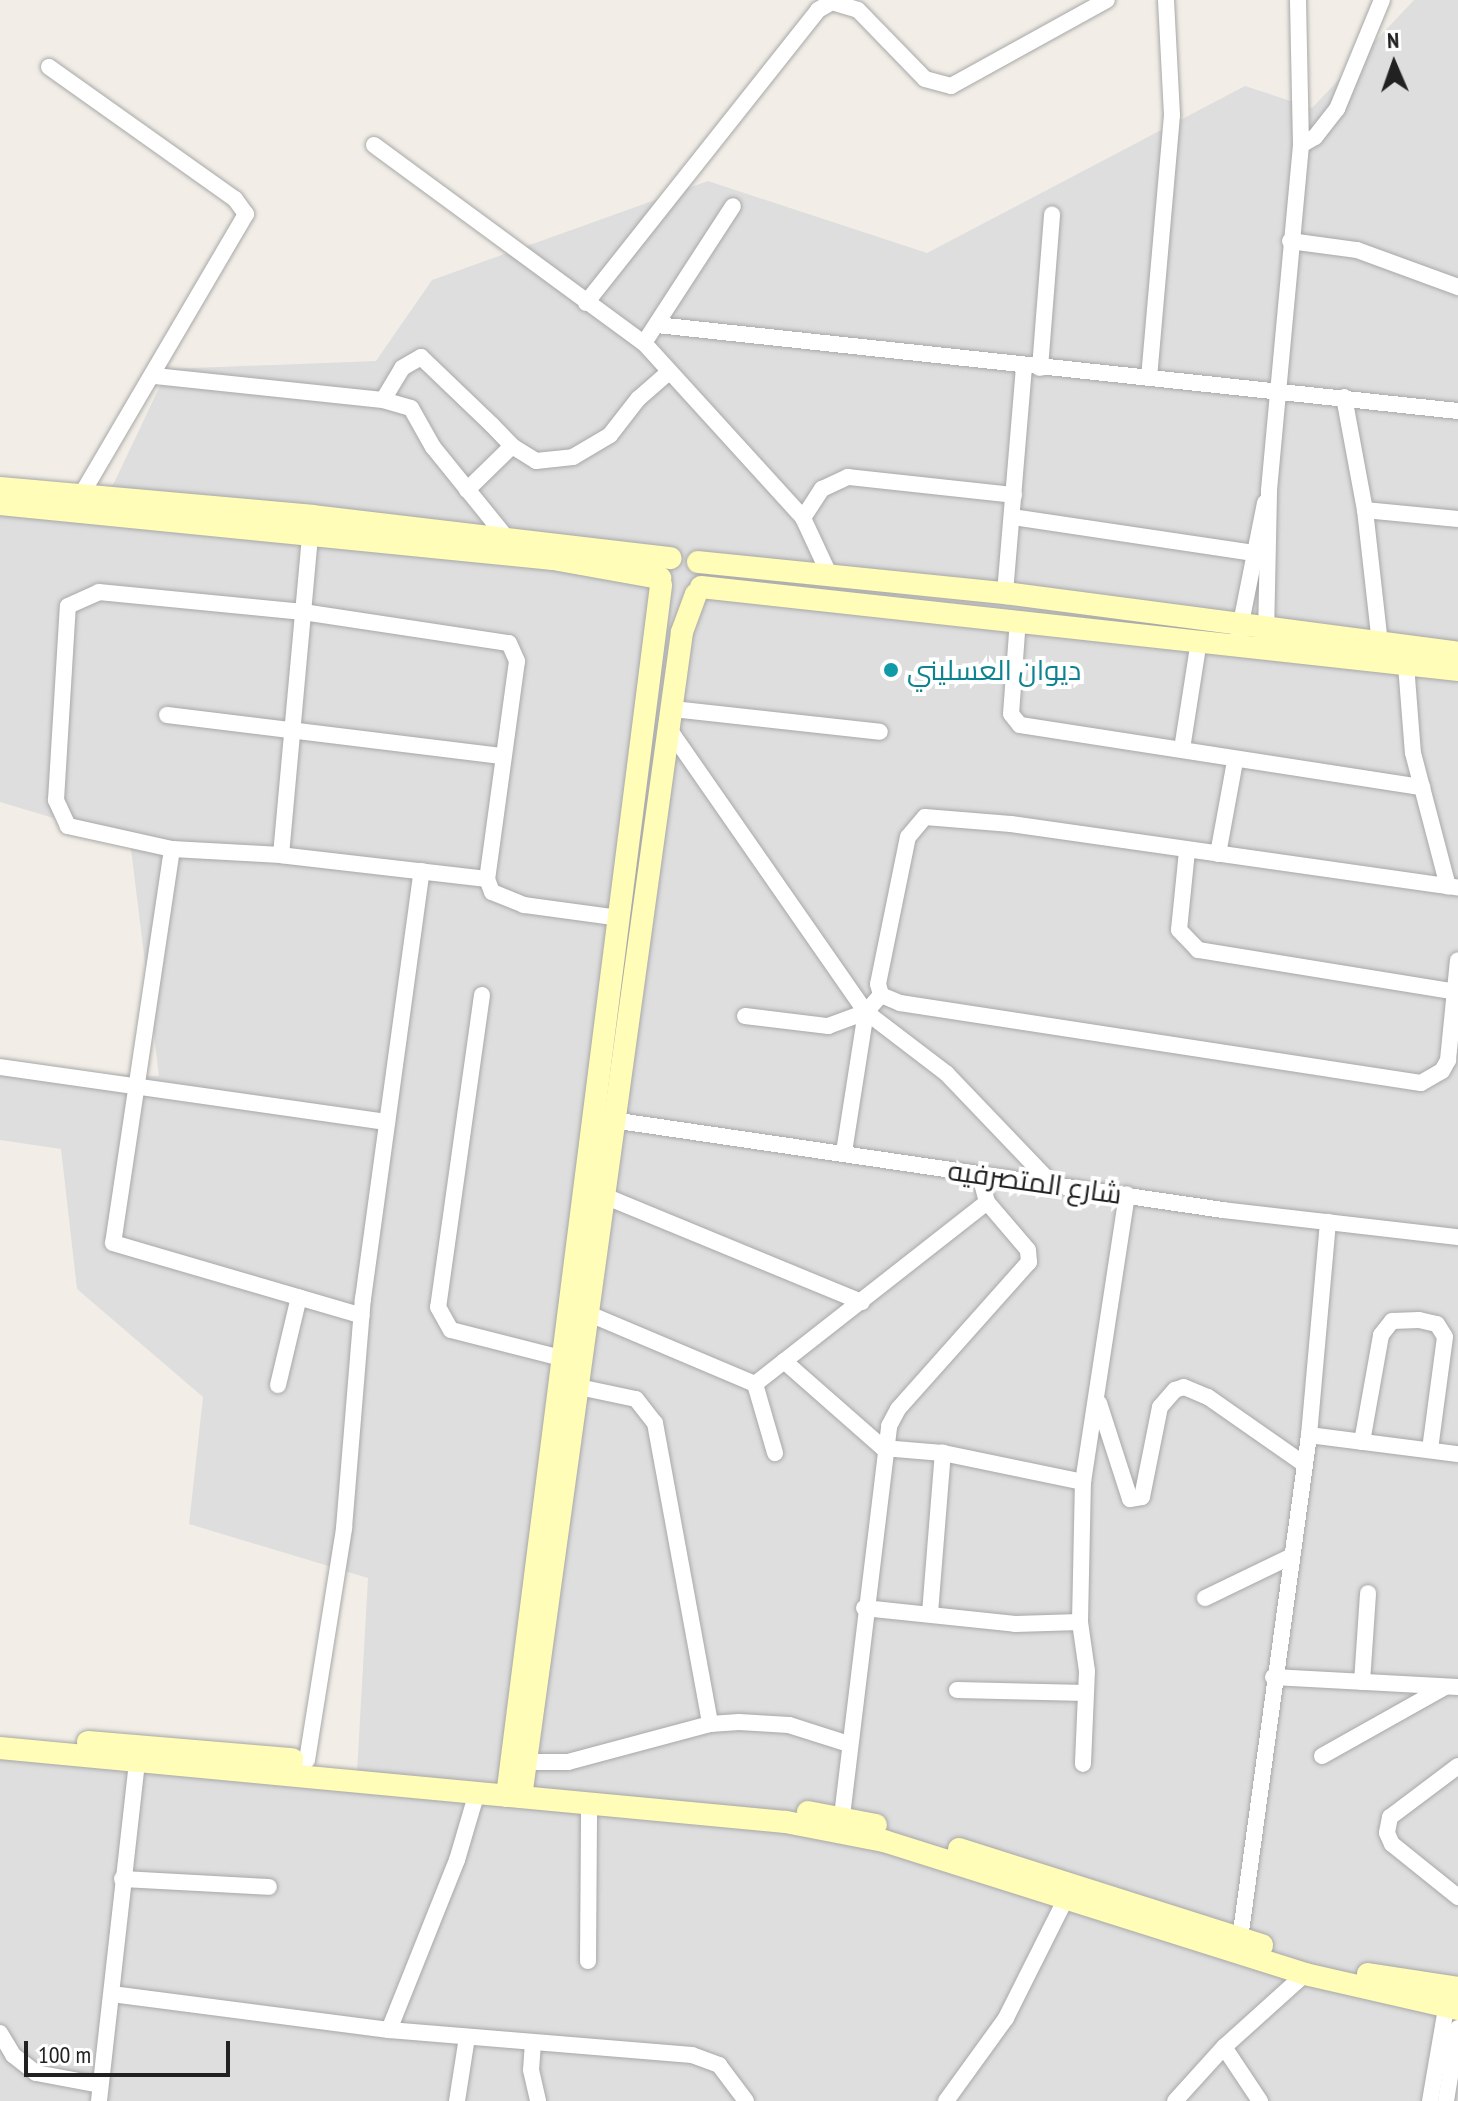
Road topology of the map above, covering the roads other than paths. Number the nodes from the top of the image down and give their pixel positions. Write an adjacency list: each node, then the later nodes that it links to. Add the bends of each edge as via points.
1 (1107, 0): 12 (street, via 951,86 925,79 858,10 832,2 818,10)
2 (1166, 0): 18 (street, via 1172,115)
3 (1298, 0): 7 (street)
4 (1382, 0): 7 (street, via 1337,109 1315,137)
5 (49, 67): 17 (street, via 235,199 246,214)
6 (374, 145): 12 (street)
7 (1301, 145): 10 (street)
8 (733, 206): 13 (street)
9 (1052, 214): 15 (street)
10 (1290, 241): 11 (street, via 1357,250); 19 (street)
11 (1458, 287)
12 (586, 303): 14 (street)
13 (657, 325): 14 (street); 15 (street)
14 (644, 343): 16 (street)
15 (1032, 368): 18 (street); 28 (street)
16 (669, 372): 23 (street, via 638,399 610,435 573,457 536,461); 32 (street)
17 (155, 376): 21 (street); 27 (street)
18 (1149, 378): 19 (street)
19 (1278, 393): 20 (street); 26 (street)
20 (1344, 397): 22 (street); 30 (street)
21 (383, 400): 23 (street, via 402,368 421,357); 25 (street, via 411,408)
22 (1458, 411)
23 (512, 446): 25 (street)
24 (0, 488): 27 (street)
25 (467, 490): 35 (street)
26 (1269, 490): 36 (street); 46 (street)
27 (82, 494): 34 (street)
28 (1014, 495): 31 (street); 32 (street, via 848,477 822,489)
29 (0, 504): 34 (street)
30 (1365, 510): 33 (street); 48 (street)
31 (1013, 517): 36 (street); 42 (street)
32 (803, 518): 39 (street)
33 (1458, 519)
34 (311, 526): 35 (street); 40 (street, via 553,559); 43 (street)
35 (505, 536): 37 (street)
36 (1254, 553): 45 (street)
37 (671, 558): 38 (street, via 685,555); 40 (street)
38 (698, 562): 39 (street); 41 (street)
39 (829, 574): 42 (street)
40 (660, 581): 41 (street, via 680,599); 67 (street)
41 (698, 591): 44 (street); 53 (street, via 682,632)
42 (1005, 593): 45 (street)
43 (303, 612): 54 (street); 57 (street, via 509,643 517,661); 60 (street, via 99,592 68,606 57,810 68,826)
44 (1018, 619): 47 (street); 56 (street, via 1014,720)
45 (1238, 634): 46 (street); 47 (street)
46 (1266, 639): 48 (street); 50 (street)
47 (1199, 641): 56 (street)
48 (1380, 644): 49 (street)
49 (1458, 653)
50 (1406, 665): 51 (street); 59 (street, via 1406,706)
51 (1458, 670)
52 (167, 715): 54 (street)
53 (671, 719): 55 (street); 72 (street); 77 (street)
54 (291, 731): 57 (street); 63 (street)
55 (880, 732)
56 (1182, 749): 58 (street)
57 (502, 756): 65 (street)
58 (1235, 761): 59 (street); 62 (street)
59 (1422, 787): 66 (street)
60 (172, 849): 63 (street); 76 (street)
61 (1187, 851): 62 (street); 69 (street, via 1179,930 1198,950); 71 (street, via 925,817 908,837 878,984)
62 (1218, 854): 66 (street)
63 (281, 855): 64 (street)
64 (422, 871): 65 (street); 78 (street)
65 (487, 879): 67 (street, via 501,900)
66 (1453, 887)
67 (620, 918): 91 (street)
68 (1458, 960): 69 (street)
69 (1456, 992): 74 (street)
70 (482, 995): 91 (street, via 438,1307 451,1330)
71 (881, 995): 72 (street); 74 (street, via 900,1003 1401,1083 1427,1082 1442,1071)
72 (866, 1012): 73 (street, via 828,1026); 79 (street); 81 (street, via 947,1074)
73 (745, 1016)
74 (1455, 1023)
75 (0, 1067): 76 (street)
76 (137, 1083): 78 (street); 87 (street, via 113,1243)
77 (612, 1120): 79 (street, شارع المتصرفيه); 83 (street)
78 (387, 1122): 90 (street)
79 (844, 1152): 80 (street, شارع المتصرفيه)
80 (980, 1176): 81 (street, شارع المتصرفيه); 84 (street)
81 (1054, 1186): 82 (street, شارع المتصرفيه)
82 (1127, 1194): 85 (street, شارع المتصرفيه); 96 (street)
83 (602, 1195): 88 (street); 89 (street)
84 (987, 1202): 88 (street); 99 (street, via 1028,1250 1029,1262 898,1409)
85 (1328, 1222): 86 (street, شارع المتصرفيه); 97 (street)
86 (1458, 1237)
87 (299, 1297): 90 (street); 94 (street)
88 (862, 1302): 92 (street)
89 (587, 1313): 91 (street); 93 (street)
90 (362, 1316): 122 (street, via 344,1528)
91 (572, 1360): 95 (street); 126 (street)
92 (784, 1361): 93 (street); 99 (street)
93 (755, 1384): 101 (street)
94 (278, 1385)
95 (579, 1387): 117 (street, via 636,1399 655,1423); 126 (street)
96 (1098, 1402): 104 (street, via 1130,1499 1142,1497 1160,1407 1184,1387 1208,1397); 105 (street)
97 (1309, 1435): 98 (street); 104 (street)
98 (1362, 1442): 100 (street); 100 (street, via 1381,1335 1392,1321 1419,1320 1437,1324 1445,1337)
99 (883, 1448): 102 (street); 109 (street)
100 (1430, 1450): 103 (street)
101 (775, 1453)
102 (943, 1453): 105 (street); 110 (street)
103 (1458, 1454)
104 (1304, 1464): 106 (street)
105 (1083, 1482): 111 (street)
106 (1290, 1557): 108 (street); 112 (street)
107 (1368, 1593): 113 (street)
108 (1205, 1598)
109 (864, 1608): 110 (street); 119 (street)
110 (930, 1613): 111 (street, via 1015,1624)
111 (1080, 1622): 116 (street)
112 (1273, 1677): 113 (street); 134 (street)
113 (1362, 1682): 114 (street)
114 (1452, 1687): 121 (street)
115 (957, 1690): 116 (street)
116 (1086, 1693): 124 (street)
117 (710, 1724): 119 (street, via 789,1725); 126 (street, via 568,1762)
118 (0, 1736): 122 (street)
119 (849, 1744): 129 (street)
120 (0, 1748): 123 (street)
121 (1322, 1756)
122 (307, 1760): 126 (street)
123 (137, 1762): 127 (street); 130 (street)
124 (1083, 1764)
125 (1458, 1766): 133 (street, via 1390,1817 1387,1833 1392,1844)
126 (518, 1784): 127 (street); 128 (street); 129 (street)
127 (477, 1792): 140 (street, via 457,1860)
128 (589, 1803): 132 (street, via 842,1832); 135 (street)
129 (842, 1816): 132 (street)
130 (122, 1879): 131 (street); 137 (street)
131 (269, 1887)
132 (1068, 1893): 134 (street); 136 (street); 150 (street, via 1006,2018)
133 (1458, 1897)
134 (1240, 1939): 138 (street)
135 (588, 1961)
136 (1305, 1974): 138 (street); 144 (street)
137 (112, 1994): 140 (street); 145 (street)
138 (1453, 1998): 146 (street)
139 (1458, 2028): 146 (street)
140 (389, 2030): 142 (street)
141 (0, 2033): 145 (street, via 13,2055 36,2073)
142 (467, 2037): 143 (street); 147 (street)
143 (533, 2042): 148 (street, via 531,2070); 149 (street, via 709,2058 728,2073)
144 (1224, 2047): 151 (street); 152 (street)
145 (99, 2093)
146 (1440, 2100)
147 (457, 2101)
148 (538, 2101)
149 (746, 2101)
150 (946, 2101)
151 (1175, 2101)
152 (1260, 2101)

